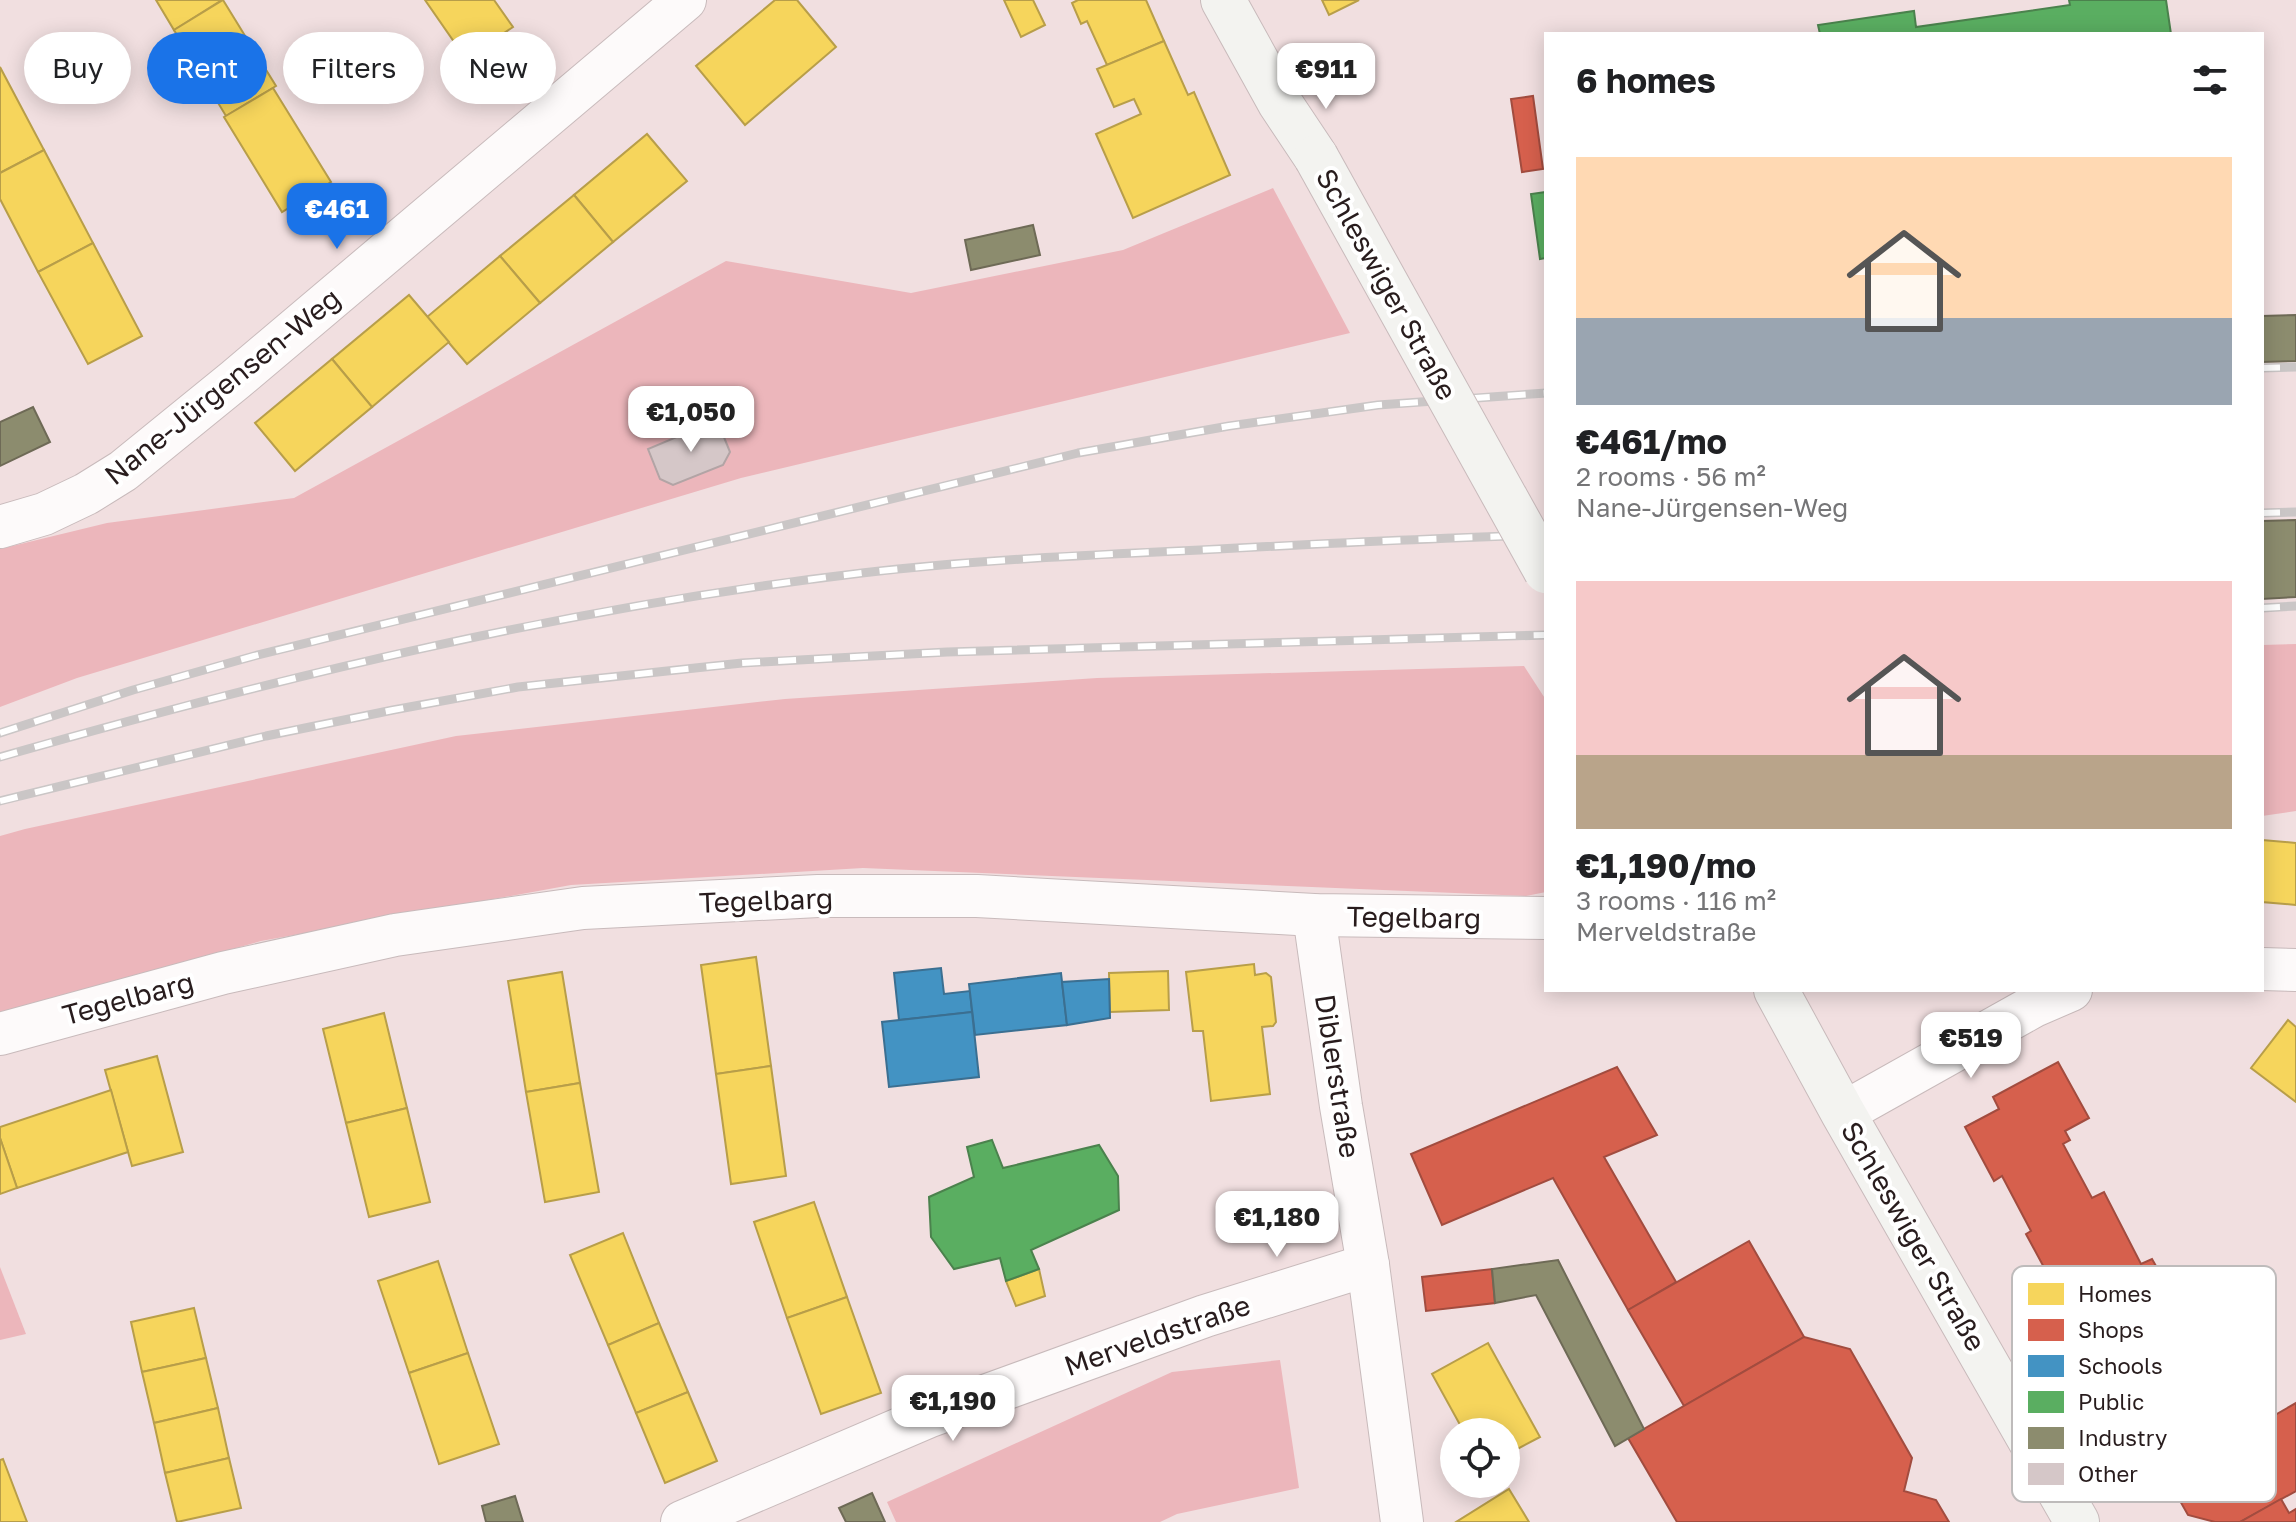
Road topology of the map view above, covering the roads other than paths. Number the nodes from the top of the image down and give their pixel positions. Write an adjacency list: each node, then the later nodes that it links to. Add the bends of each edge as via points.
1 (685, 0): 3 (street, Nane-Jürgensen-Weg, via 123,471 44,514)
2 (1223, 0): 4 (main road, Schleswiger Straße, bridge)
3 (0, 527)
4 (1544, 567)
5 (1314, 915): 6 (street, Tegelbarg); 11 (street, Tegelbarg, via 977,896 818,896 583,908 395,935 223,973); 13 (street, Diblerstraße)
6 (1544, 918)
7 (2264, 969): 8 (street)
8 (2296, 970)
9 (1777, 992): 12 (main road, Schleswiger Straße)
10 (2066, 992): 12 (street)
11 (0, 1034)
12 (1843, 1113): 14 (main road, Schleswiger Straße)
13 (1368, 1265): 16 (street, Merveldstraße, via 1205,1316 930,1416); 17 (street, Diblerstraße)
14 (2012, 1408)
15 (2066, 1502): 18 (main road, Schleswiger Straße)
16 (682, 1522)
17 (1402, 1522)
18 (2077, 1522)

